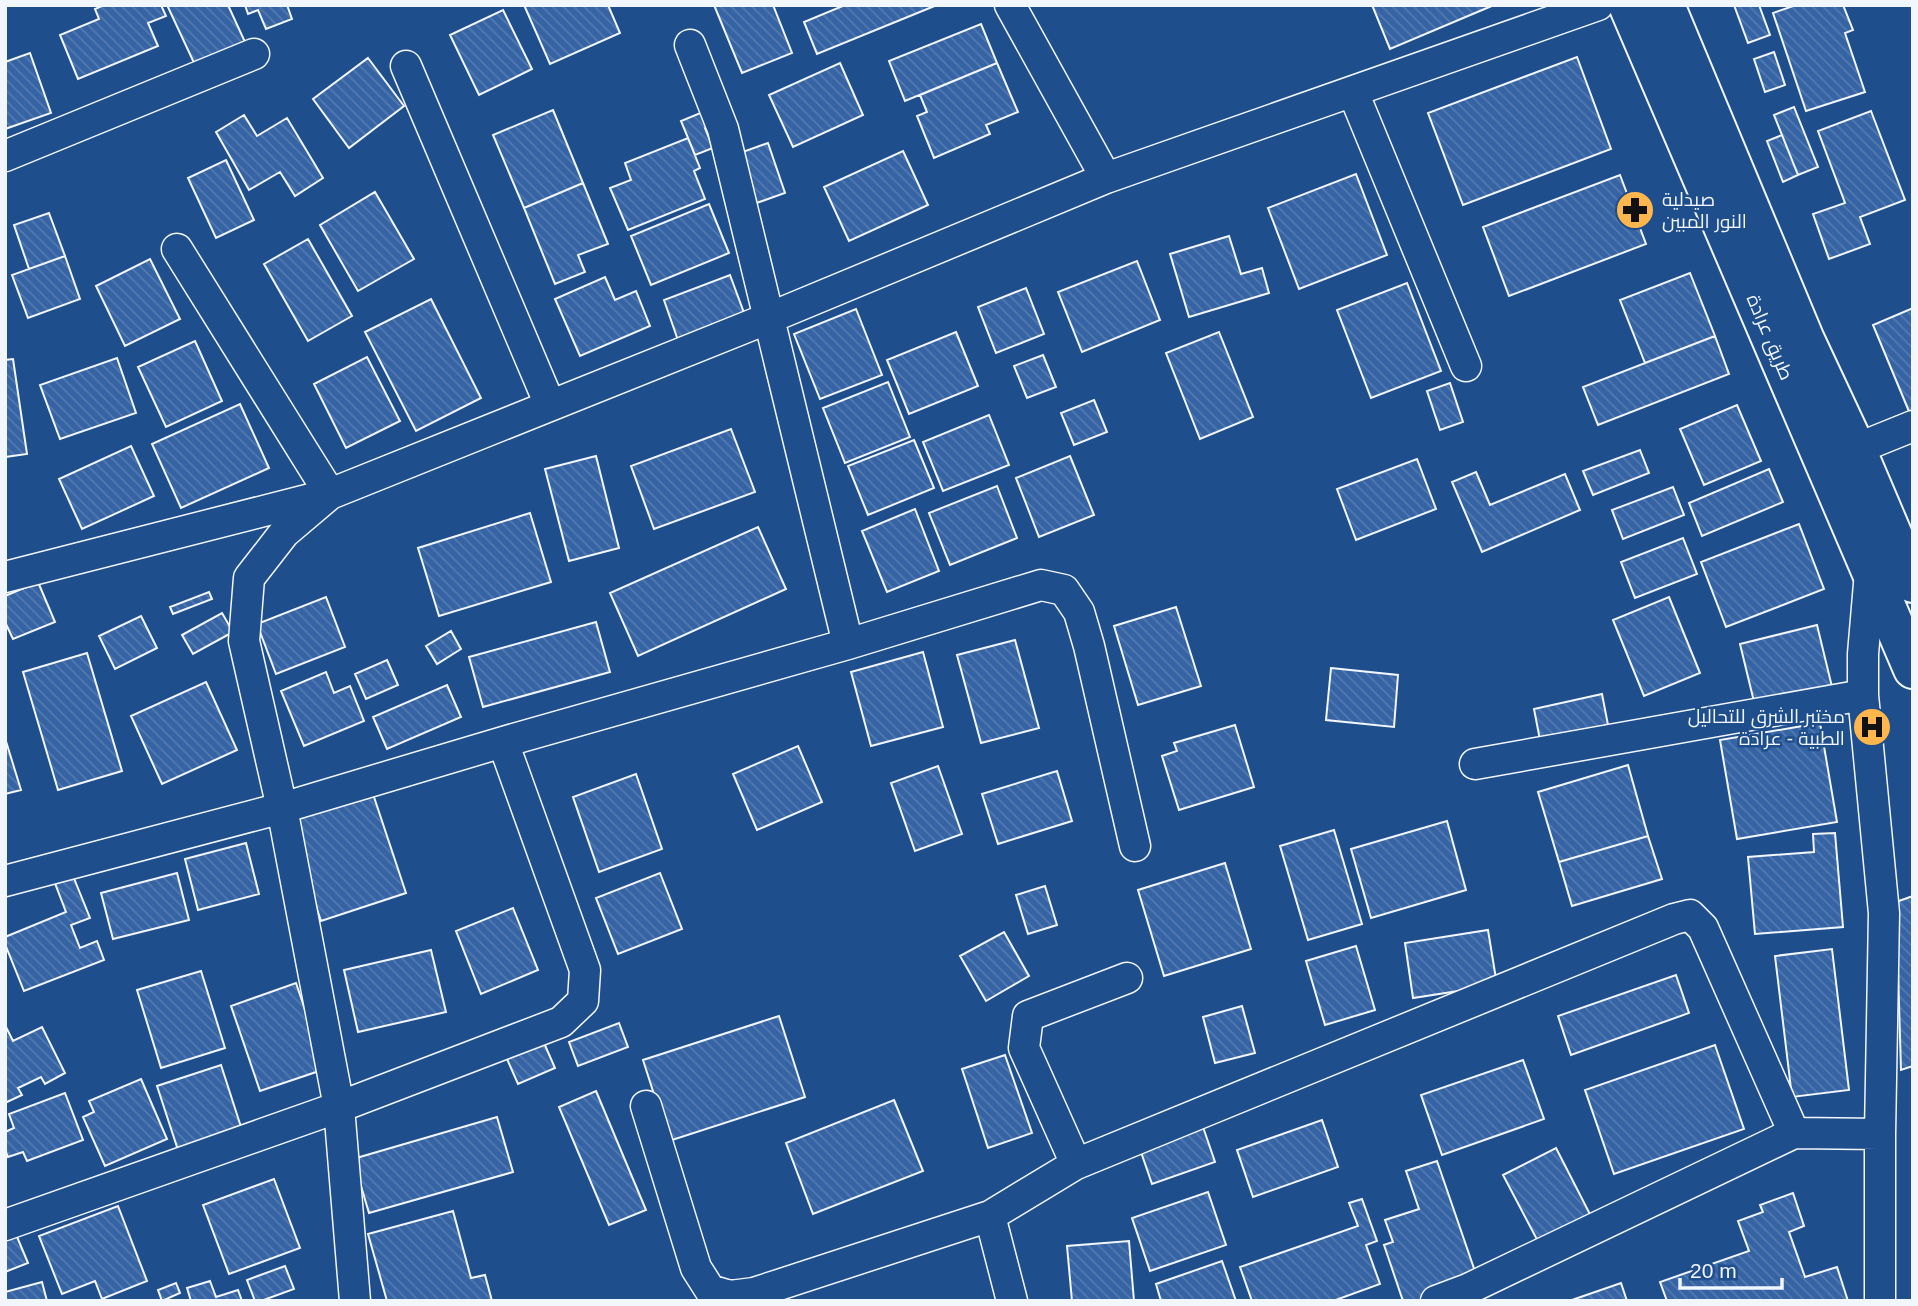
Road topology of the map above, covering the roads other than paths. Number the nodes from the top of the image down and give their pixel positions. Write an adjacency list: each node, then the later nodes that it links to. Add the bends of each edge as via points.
1 (1010, 5): 10 (street)
2 (1598, 5): 8 (street)
3 (1628, 5): 18 (main road, طريق عرادة)
4 (1665, 5): 16 (main road, طريق عرادة, via 1805,340)
5 (690, 45): 12 (street, via 723,129)
6 (254, 54): 9 (street)
7 (405, 66): 14 (street)
8 (1353, 92): 10 (street); 13 (street)
9 (5, 156)
10 (1106, 178): 12 (street)
11 (177, 249): 17 (street)
12 (769, 318): 14 (street); 21 (street)
13 (1466, 366)
14 (550, 405): 17 (street)
15 (1913, 426): 16 (street)
16 (1856, 449): 20 (main road, طريق عرادة)
17 (330, 494): 19 (street); 26 (street, via 284,533 249,578 244,641)
18 (1870, 572): 22 (main road, طريق عرادة); 23 (street)
19 (5, 577)
20 (1913, 583)
21 (848, 644): 24 (street); 27 (street, via 1041,585 1064,590 1079,612 1089,646)
22 (1913, 670)
23 (1863, 695): 25 (street); 33 (street, via 1884,913)
24 (503, 742): 26 (street); 31 (street, via 585,970 583,1001 561,1022)
25 (1475, 764)
26 (282, 808): 28 (street); 31 (street)
27 (1135, 846)
28 (5, 881)
29 (1128, 978): 34 (street, via 1028,1016 1024,1048)
30 (646, 1106): 35 (street, via 696,1268 709,1290 730,1296 754,1293)
31 (339, 1107): 36 (street); 37 (street)
32 (1794, 1133): 33 (street); 34 (street, via 1703,928 1690,915); 39 (street)
33 (1880, 1134): 40 (street)
34 (1076, 1164): 35 (street)
35 (990, 1216): 38 (street)
36 (5, 1225)
37 (355, 1301)
38 (1012, 1301)
39 (1436, 1301)
40 (1880, 1301)

